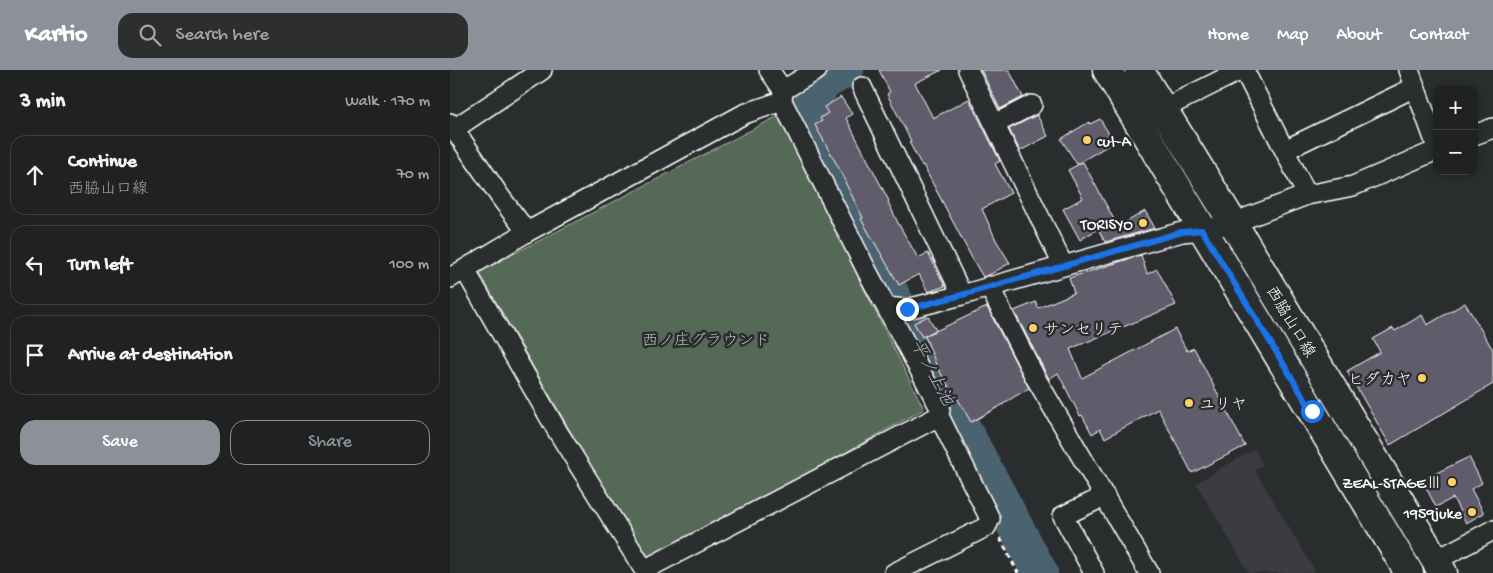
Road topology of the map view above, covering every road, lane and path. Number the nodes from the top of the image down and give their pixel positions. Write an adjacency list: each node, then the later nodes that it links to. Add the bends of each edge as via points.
1 (542, 70): 14 (street)
2 (769, 70): 10 (street)
3 (817, 70): 10 (street)
4 (968, 70): 13 (street)
5 (1108, 70): 22 (street, 西脇山口線)
6 (1139, 70): 12 (street, 西脇山口線)
7 (1242, 70): 12 (street); 18 (street)
8 (1412, 78): 17 (street); 18 (street)
9 (862, 87): 27 (street)
10 (783, 96): 23 (street); 28 (street)
11 (1032, 105): 13 (street)
12 (1163, 109): 21 (street, 西脇山口線)
13 (995, 124): 24 (street)
14 (452, 126): 23 (street)
15 (1493, 128): 16 (street)
16 (1478, 134)
17 (1433, 137)
18 (1285, 150): 20 (street)
19 (1433, 150): 20 (street, via 1353,186)
20 (1307, 195): 21 (street)
21 (1233, 223): 22 (street); 33 (street, 西脇山口線)
22 (1202, 230): 24 (street, via 1182,232); 39 (street, 西脇山口線)
23 (527, 232): 25 (street)
24 (1063, 265): 26 (street)
25 (458, 274): 34 (street)
26 (988, 286): 27 (street); 30 (street, via 1035,377)
27 (962, 295): 28 (street, via 907,309)
28 (886, 307): 29 (street, via 940,408)
29 (939, 416): 31 (street); 34 (street)
30 (1105, 496): 37 (street, via 1063,516); 38 (street)
31 (990, 519): 35 (street, via 986,527); 36 (path)
32 (1493, 530): 33 (street)
33 (1439, 567)
34 (645, 572)
35 (894, 573)
36 (1018, 573)
37 (1094, 573)
38 (1149, 573)
39 (1409, 573)

